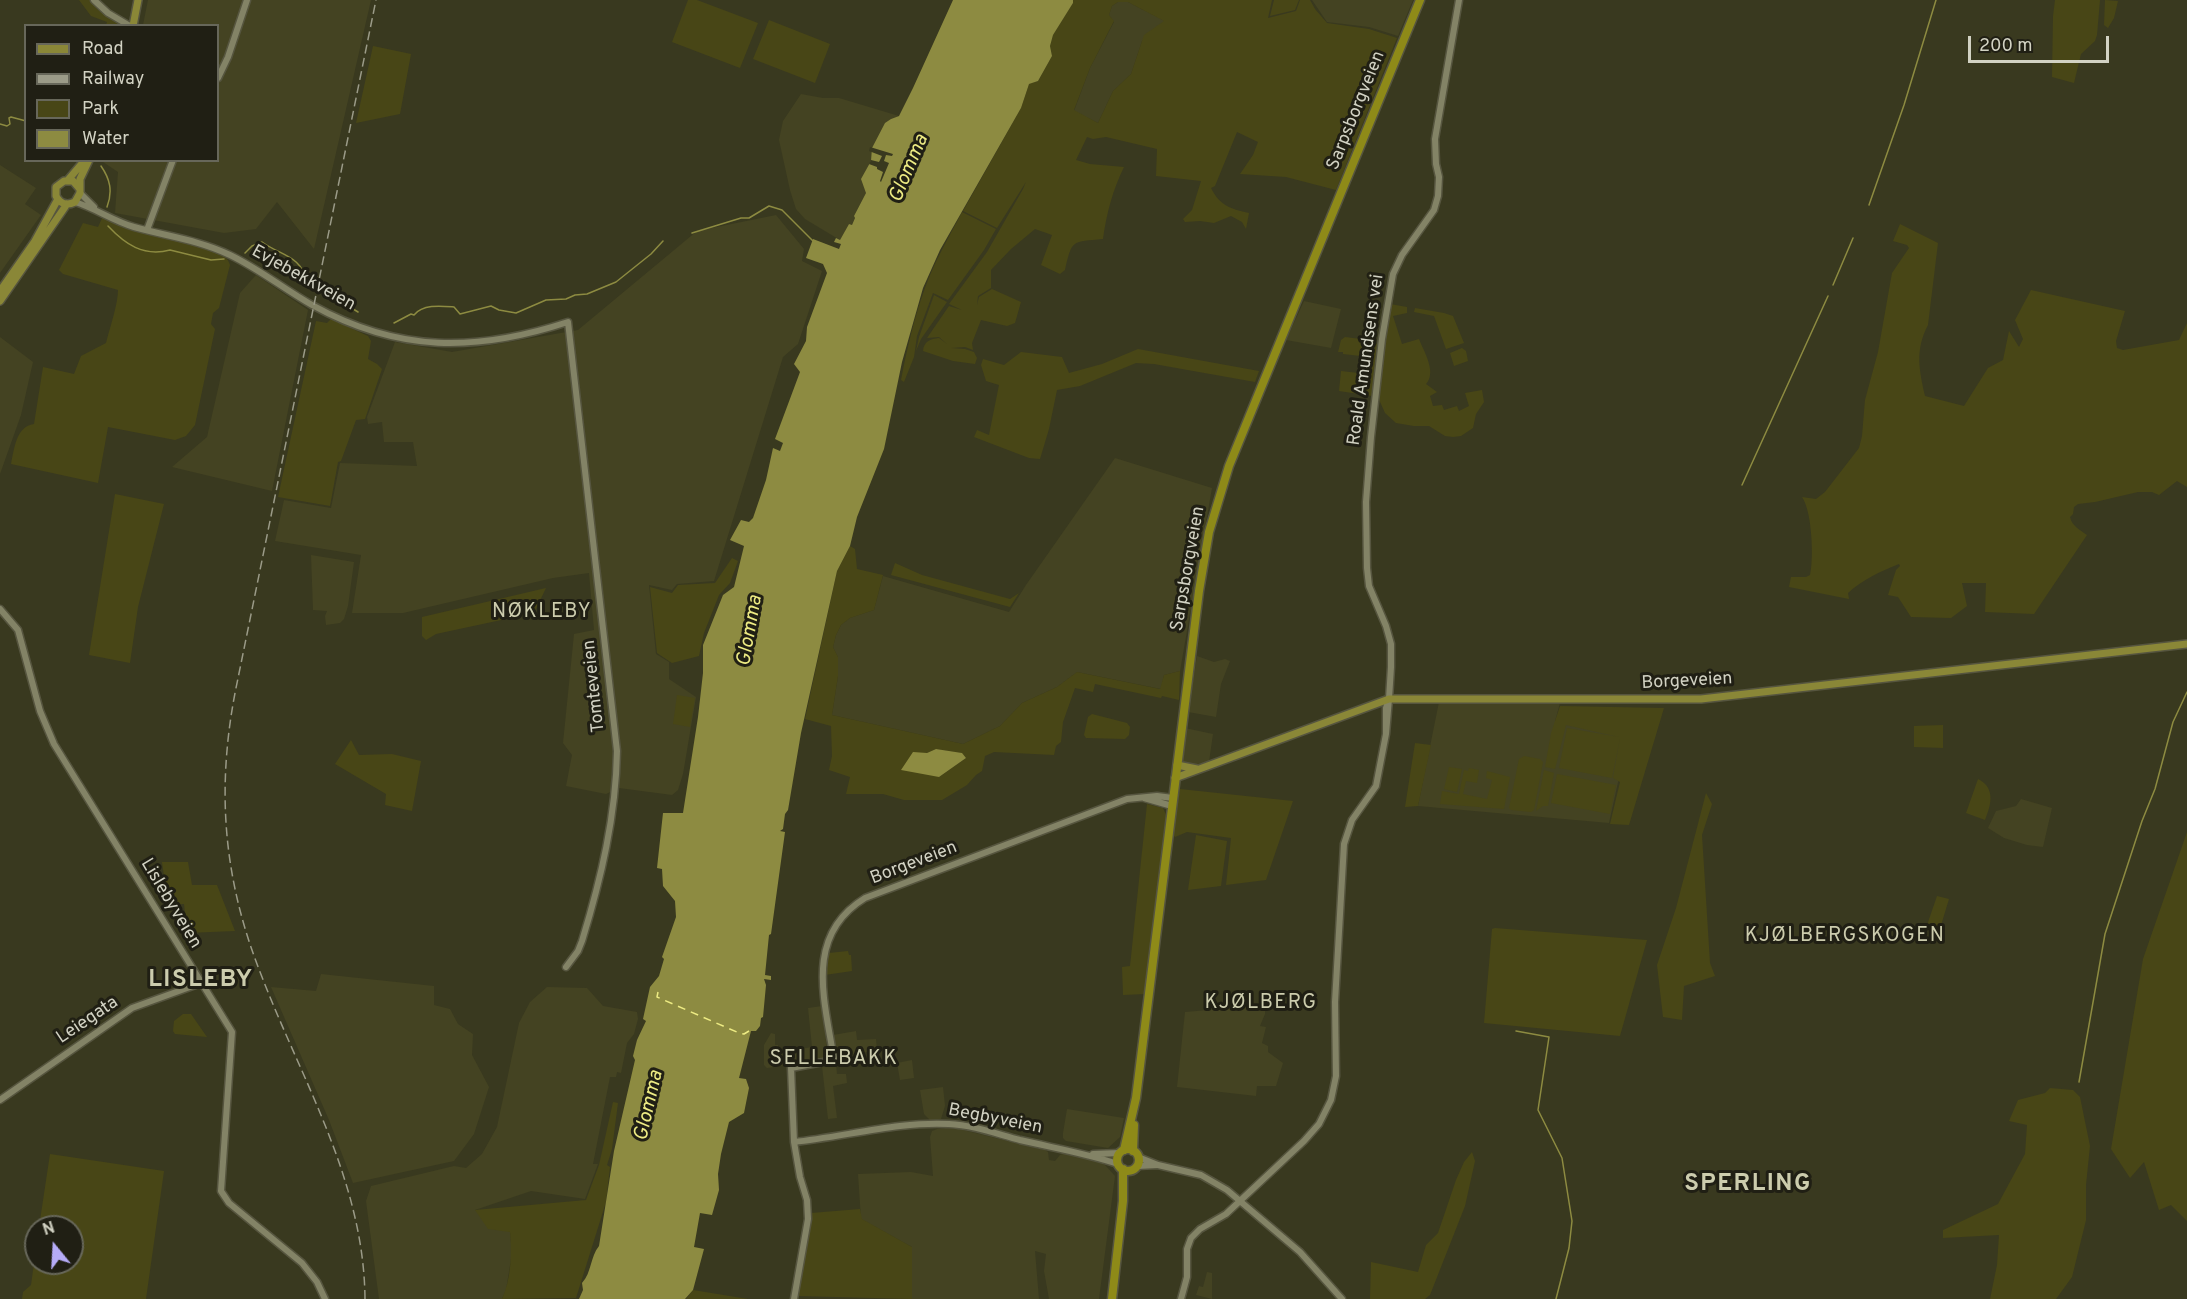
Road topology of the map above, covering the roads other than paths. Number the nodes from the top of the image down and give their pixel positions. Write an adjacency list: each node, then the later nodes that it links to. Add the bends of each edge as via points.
1 (94, 0): 6 (street, via 108,13)
2 (139, 0): 6 (main road)
3 (247, 0): 7 (street)
4 (1420, 0): 24 (highway, Sarpsborgveien, via 1218,499 1203,563)
5 (1459, 0): 23 (street, Roald Amundsens vei, via 1435,139 1438,196 1434,210 1393,274 1371,437 1367,567 1391,644)
6 (134, 24)
7 (219, 76)
8 (85, 162): 11 (main road)
9 (86, 162): 12 (main road)
10 (172, 162): 17 (street)
11 (68, 180): 12 (main road); 13 (main road, via 56,187)
12 (79, 190): 14 (main road); 16 (street, Evjebekkveien)
13 (58, 199): 15 (main road); 18 (main road)
14 (75, 202): 15 (main road); 16 (street, Evjebekkveien)
15 (67, 204): 19 (main road)
16 (99, 211): 17 (street, Evjebekkveien)
17 (147, 230): 20 (street, Evjebekkveien, via 229,254 319,308 352,324 394,337 448,345 507,340)
18 (0, 291)
19 (0, 301)
20 (568, 322): 28 (street, Tomteveien, via 616,759 611,821 600,879 582,941)
21 (0, 609): 29 (street, Lislebyveien, via 18,630 40,711 54,744)
22 (2187, 644): 23 (main road, Borgeveien, via 1701,699)
23 (1389, 699): 25 (main road, Borgeveien); 35 (street, Roald Amundsens vei, via 1376,786 1352,820 1344,844 1335,1011 1336,1076 1331,1100 1314,1131)
24 (1177, 765): 25 (main road, Borgeveien); 26 (highway, Sarpsborgveien)
25 (1197, 769): 26 (main road, Borgeveien)
26 (1175, 778): 27 (highway, Sarpsborgveien)
27 (1172, 802): 31 (street, Borgeveien, via 1127,799 865,898 850,909 833,930 822,967 834,1060 791,1068); 33 (highway, Sarpsborgveien)
28 (566, 968)
29 (201, 983): 30 (street, Leiegata, via 132,1008); 37 (street, Lislebyveien, via 232,1032 221,1191 229,1203 302,1263)
30 (0, 1100)
31 (794, 1142): 32 (street, Begbyveien, via 949,1124); 38 (street, via 808,1219)
32 (1083, 1153): 33 (street, Begbyveien); 34 (street, Begbyveien)
33 (1131, 1158): 34 (highway, Sarpsborgveien); 34 (highway); 35 (street, Begbyveien, via 1207,1178); 36 (highway, Sarpsborgveien)
34 (1120, 1167): 36 (highway, Sarpsborgveien)
35 (1240, 1200): 40 (street, Roald Amundsens vei, via 1191,1238); 41 (street, Begbyveien, via 1300,1252)
36 (1123, 1201): 39 (highway, Sarpsborgveien)
37 (325, 1299)
38 (794, 1299)
39 (1112, 1299)
40 (1181, 1299)
41 (1342, 1299)

